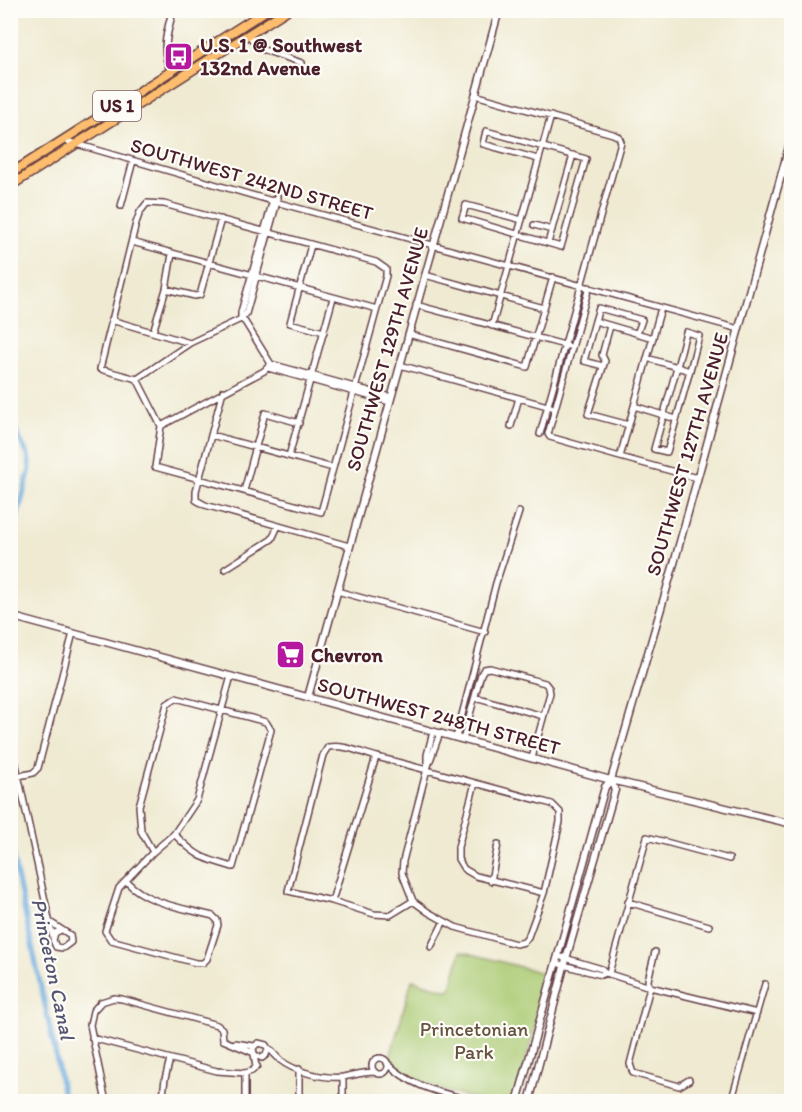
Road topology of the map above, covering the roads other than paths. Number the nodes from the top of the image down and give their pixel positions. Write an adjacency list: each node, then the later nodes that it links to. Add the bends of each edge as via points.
1 (173, 10): 7 (street, via 165,42)
2 (267, 10): 7 (highway, US 1)
3 (287, 10): 5 (highway, US 1)
4 (499, 10): 8 (street, SOUTHWEST 129TH AVENUE)
5 (249, 35): 6 (street, via 258,48); 7 (highway, via 185,69); 10 (highway, US 1)
6 (302, 63)
7 (171, 71): 10 (highway, via 164,83 127,107); 12 (highway, US 1)
8 (475, 95): 9 (street); 35 (street, SOUTHWEST 129TH AVENUE)
9 (551, 116): 14 (street); 42 (street, via 613,134 621,142)
10 (119, 118): 13 (highway, US 1)
11 (792, 136): 20 (street, SOUTHWEST 127TH AVENUE)
12 (63, 140): 13 (street, SOUTHWEST 242ND STREET); 17 (highway, US 1)
13 (77, 144): 18 (street, SOUTHWEST 242ND STREET); 23 (highway, US 1)
14 (542, 147): 15 (street); 16 (street); 16 (street, via 486,131 483,144)
15 (573, 155): 29 (street); 33 (street, via 586,159 561,247)
16 (538, 159): 27 (street)
17 (32, 160): 19 (highway, US 1); 22 (highway)
18 (133, 161): 24 (street, SOUTHWEST 242ND STREET); 25 (street)
19 (10, 174)
20 (781, 174): 21 (street); 57 (street, SOUTHWEST 127TH AVENUE)
21 (792, 177)
22 (10, 180)
23 (10, 186)
24 (275, 201): 30 (street); 35 (street, SOUTHWEST 242ND STREET)
25 (121, 206)
26 (221, 219): 30 (street); 32 (street, via 147,203 138,218); 37 (street)
27 (522, 220): 31 (street); 31 (street, via 466,205 462,218)
28 (534, 225): 29 (street)
29 (552, 230): 33 (street)
30 (266, 233): 34 (street); 40 (street)
31 (518, 234): 33 (street); 38 (street)
32 (132, 242): 36 (street); 53 (street)
33 (548, 243)
34 (311, 245): 45 (street); 51 (street, via 384,267 386,276)
35 (433, 245): 38 (street, SOUTHWEST 242ND STREET); 39 (street, SOUTHWEST 129TH AVENUE)
36 (172, 254): 37 (street); 44 (street)
37 (208, 264): 40 (street); 44 (street, via 198,296)
38 (509, 265): 41 (street, SOUTHWEST 242ND STREET); 46 (street)
39 (425, 275): 46 (street); 48 (street, SOUTHWEST 129TH AVENUE)
40 (254, 276): 45 (street); 52 (street)
41 (553, 277): 42 (street, SOUTHWEST 242ND STREET); 49 (street)
42 (582, 285): 43 (street, SOUTHWEST 242ND STREET); 65 (street)
43 (589, 287): 50 (street, SOUTHWEST 242ND STREET); 66 (street)
44 (166, 289): 58 (street)
45 (299, 289): 47 (street); 59 (street, via 290,323)
46 (500, 296): 49 (street); 55 (street)
47 (333, 298): 51 (street); 59 (street)
48 (416, 304): 55 (street); 60 (street, SOUTHWEST 129TH AVENUE)
49 (544, 308): 62 (street)
50 (661, 308): 57 (street, SOUTHWEST 242ND STREET); 63 (street)
51 (377, 309): 75 (street)
52 (241, 319): 64 (street); 69 (street)
53 (111, 320): 58 (street); 74 (street, via 100,369)
54 (595, 321): 56 (street); 61 (street, via 599,308 642,320); 70 (street, via 584,361)
55 (492, 326): 62 (street)
56 (610, 326): 61 (street); 70 (street)
57 (739, 329): 95 (street, SOUTHWEST 127TH AVENUE)
58 (153, 332): 64 (street)
59 (324, 332): 73 (street)
60 (408, 334): 62 (street, via 527,367); 68 (street, SOUTHWEST 129TH AVENUE)
61 (638, 334): 63 (street)
62 (536, 338): 65 (street)
63 (653, 338): 67 (street)
64 (190, 343): 74 (street)
65 (565, 346): 66 (street); 79 (street)
66 (572, 348): 81 (street)
67 (647, 358): 71 (street); 80 (street)
68 (400, 365): 77 (street); 78 (street, SOUTHWEST 129TH AVENUE)
69 (269, 366): 73 (street); 76 (street)
70 (603, 366): 85 (street, via 588,414)
71 (677, 367): 72 (street); 72 (street, via 686,332 699,336); 82 (street)
72 (690, 371): 83 (street)
73 (311, 377): 75 (street); 84 (street)
74 (137, 379): 86 (street)
75 (355, 390): 78 (street); 93 (street)
76 (223, 391): 86 (street); 89 (street)
77 (519, 398): 79 (street); 87 (street)
78 (391, 399): 99 (street, SOUTHWEST 129TH AVENUE)
79 (548, 406): 81 (street); 88 (street)
80 (634, 406): 82 (street); 85 (street)
81 (555, 408): 92 (street, via 550,437)
82 (663, 415): 83 (street); 83 (street, via 654,449 667,452)
83 (676, 418)
84 (299, 423): 90 (street, via 265,413); 91 (street)
85 (629, 425): 92 (street)
86 (161, 426): 94 (street, via 155,466)
87 (511, 426)
88 (540, 434)
89 (211, 435): 90 (street); 94 (street)
90 (255, 446): 91 (street); 96 (street)
91 (289, 456): 93 (street)
92 (620, 457): 95 (street)
93 (333, 468): 96 (street, via 321,512)
94 (199, 478): 96 (street); 98 (street, via 196,500)
95 (697, 478): 118 (street, SOUTHWEST 127TH AVENUE)
96 (244, 491)
97 (519, 512): 104 (street)
98 (278, 526): 99 (street); 100 (street, via 272,539)
99 (350, 546): 101 (street, SOUTHWEST 129TH AVENUE)
100 (225, 569)
101 (337, 591): 104 (street); 107 (street, SOUTHWEST 129TH AVENUE)
102 (12, 617): 103 (street); 105 (street, SOUTHWEST 248TH STREET)
103 (10, 627)
104 (485, 632): 113 (street)
105 (73, 633): 106 (street, SOUTHWEST 248TH STREET); 117 (street, via 38,768)
106 (231, 676): 107 (street, SOUTHWEST 248TH STREET); 109 (street)
107 (308, 697): 111 (street, SOUTHWEST 248TH STREET)
108 (475, 697): 110 (street); 110 (street, via 485,669 521,677 548,686 550,693); 113 (street)
109 (222, 710): 121 (street, via 197,800); 121 (street, via 266,722 271,730 234,867 202,858); 123 (street, via 176,698 167,704 139,806 141,831)
110 (543, 716): 115 (street)
111 (436, 733): 113 (street, SOUTHWEST 248TH STREET); 116 (street)
112 (10, 737): 117 (street)
113 (459, 739): 115 (street, SOUTHWEST 248TH STREET)
114 (376, 757): 116 (street); 128 (street); 128 (street, via 339,745 328,747 323,755 288,891)
115 (532, 759): 118 (street, SOUTHWEST 248TH STREET)
116 (427, 769): 119 (street); 129 (street, via 403,861 402,873)
117 (19, 776): 132 (street)
118 (611, 780): 120 (street, SOUTHWEST 248TH STREET); 138 (street, SOUTHWEST 127TH AVENUE, via 605,787); 139 (street, SOUTHWEST 127TH AVENUE, via 615,790)
119 (475, 783): 126 (street, via 458,859 464,869); 127 (street, via 552,804 560,812)
120 (792, 824)
121 (174, 834): 123 (street)
122 (498, 844): 126 (street)
123 (153, 852): 125 (street)
124 (729, 859): 130 (street, via 647,837)
125 (126, 881): 125 (street, via 146,897 217,920 203,963 108,937 105,931 116,893)
126 (491, 881): 127 (street)
127 (544, 893): 131 (street, via 524,942 516,944)
128 (332, 901): 129 (street, via 390,915)
129 (413, 901): 131 (street)
130 (628, 902): 133 (street); 140 (street)
131 (444, 921): 136 (street)
132 (50, 922): 134 (street); 135 (street)
133 (709, 926)
134 (61, 930): 135 (street); 135 (street, via 70,935 68,946 56,947)
135 (53, 938)
136 (431, 947)
137 (655, 952): 142 (street)
138 (557, 959): 139 (street); 144 (street, SOUTHWEST 127TH AVENUE)
139 (565, 962): 140 (street, via 601,975); 145 (street, SOUTHWEST 127TH AVENUE)
140 (608, 973): 142 (street)
141 (765, 984): 143 (street)
142 (650, 987): 143 (street); 162 (street, via 631,1070 679,1086)
143 (757, 1013): 172 (street)
144 (536, 1035): 145 (street); 170 (street, SOUTHWEST 127TH AVENUE)
145 (546, 1037): 171 (street, SOUTHWEST 127TH AVENUE)
146 (92, 1038): 147 (street, via 93,1011 105,1000 118,998 216,1025 222,1029 223,1040); 151 (street); 164 (street)
147 (233, 1043): 148 (street); 150 (street)
148 (254, 1046): 149 (street, via 261,1043); 150 (street)
149 (267, 1047): 150 (street, via 268,1051); 152 (street)
150 (259, 1056): 152 (street); 158 (street, via 254,1070)
151 (170, 1059): 158 (street, via 224,1073); 165 (street)
152 (279, 1059): 155 (street)
153 (373, 1063): 154 (street, via 380,1058); 156 (street); 159 (street)
154 (387, 1063): 157 (street); 160 (street)
155 (299, 1069): 161 (street); 167 (street)
156 (375, 1072): 157 (street); 159 (street)
157 (385, 1072): 160 (street)
158 (245, 1073): 166 (street)
159 (358, 1073): 161 (street)
160 (399, 1075): 163 (street)
161 (343, 1077): 168 (street)
162 (689, 1080)
163 (457, 1099): 169 (street)
164 (106, 1101)
165 (162, 1101)
166 (245, 1101)
167 (299, 1101)
168 (344, 1101)
169 (476, 1101)
170 (517, 1101)
171 (528, 1101)
172 (730, 1101)

